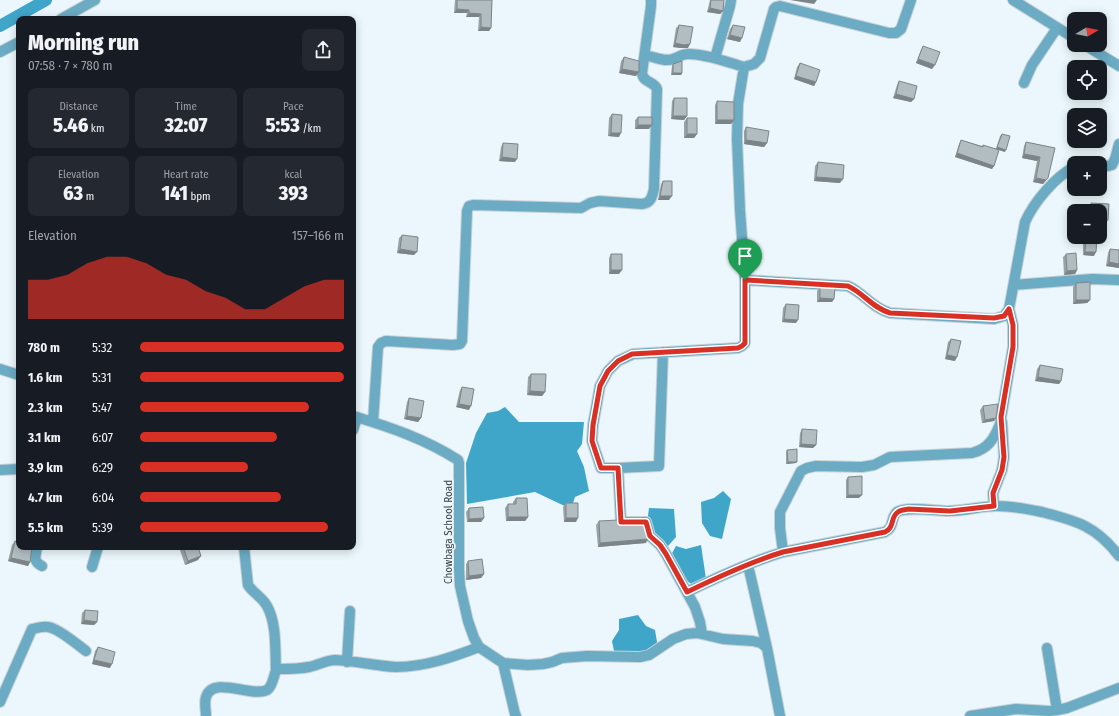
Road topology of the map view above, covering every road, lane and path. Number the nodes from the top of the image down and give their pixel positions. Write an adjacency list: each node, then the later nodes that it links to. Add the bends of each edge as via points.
1 (95, 0): 6 (street)
2 (651, 0): 12 (street)
3 (731, 0): 13 (street)
4 (911, 0): 15 (street, via 901,29 896,33 776,7 760,58 754,64)
5 (1013, 0): 7 (street)
6 (66, 16)
7 (1057, 28): 8 (street); 16 (street, via 1032,65)
8 (1067, 34)
9 (16, 44): 10 (street)
10 (0, 52)
11 (1096, 52): 14 (street)
12 (645, 55): 13 (street, via 668,60 683,54); 29 (street, via 642,78 657,89 652,198 648,203 642,204 594,202 581,208 468,206 462,341 453,345 386,341 381,343 378,347)
13 (715, 58): 15 (street)
14 (1119, 66)
15 (744, 67): 20 (street, via 738,104 737,139)
16 (1024, 83)
17 (1119, 144): 18 (street, via 1112,165)
18 (1107, 166)
19 (1067, 172): 22 (street, via 1036,202 1025,222)
20 (745, 280): 23 (street, via 848,286 857,290 880,310 890,313 994,318 1004,316); 24 (street, via 745,343 742,346)
21 (1119, 280): 22 (street, via 1092,279)
22 (1014, 285): 23 (street)
23 (1009, 309): 28 (street, via 1013,325 1013,347)
24 (663, 352): 30 (street, via 659,466); 30 (street, via 632,354 618,361 608,371 600,386 592,441 601,468)
25 (0, 369): 26 (street)
26 (16, 374)
27 (356, 416): 29 (street, Chowbaga School Road)
28 (1001, 417): 33 (street, via 1004,457 993,493); 37 (street, via 996,436 980,451 890,457 874,465 862,467 816,466 801,471 780,512)
29 (373, 422): 45 (street, Chowbaga School Road, via 413,436 459,463 460,586 468,621)
30 (618, 468): 42 (street, via 621,522 646,522 650,536 666,554)
31 (16, 469): 32 (street)
32 (1, 470)
33 (994, 506): 37 (street, via 950,511 908,509 894,516 892,527 885,532); 38 (street, via 1011,506 1078,522 1112,546)
34 (37, 550): 40 (street, via 35,560)
35 (97, 550): 41 (street)
36 (244, 550): 51 (street, via 248,584 271,614)
37 (783, 552): 39 (street)
38 (1119, 556)
39 (748, 565): 42 (street); 46 (street)
40 (42, 566)
41 (92, 567)
42 (687, 592): 44 (street, via 698,615)
43 (350, 611): 49 (street)
44 (702, 634): 46 (street, via 723,639 753,641); 50 (street, via 686,634 673,639 649,655 640,657 569,657 543,664)
45 (479, 647): 49 (street, via 441,661 410,666); 50 (street)
46 (767, 648): 57 (street)
47 (1047, 648): 54 (street)
48 (86, 651): 53 (street, via 56,630 48,627 32,629)
49 (347, 662): 51 (street, via 328,661 302,669)
50 (503, 662): 56 (street)
51 (276, 671): 55 (street, via 271,686 266,690 211,690 206,697)
52 (1119, 688): 54 (street)
53 (0, 702)
54 (1057, 710): 58 (street, via 1016,709)
55 (206, 716)
56 (516, 716)
57 (780, 716)
58 (970, 716)

